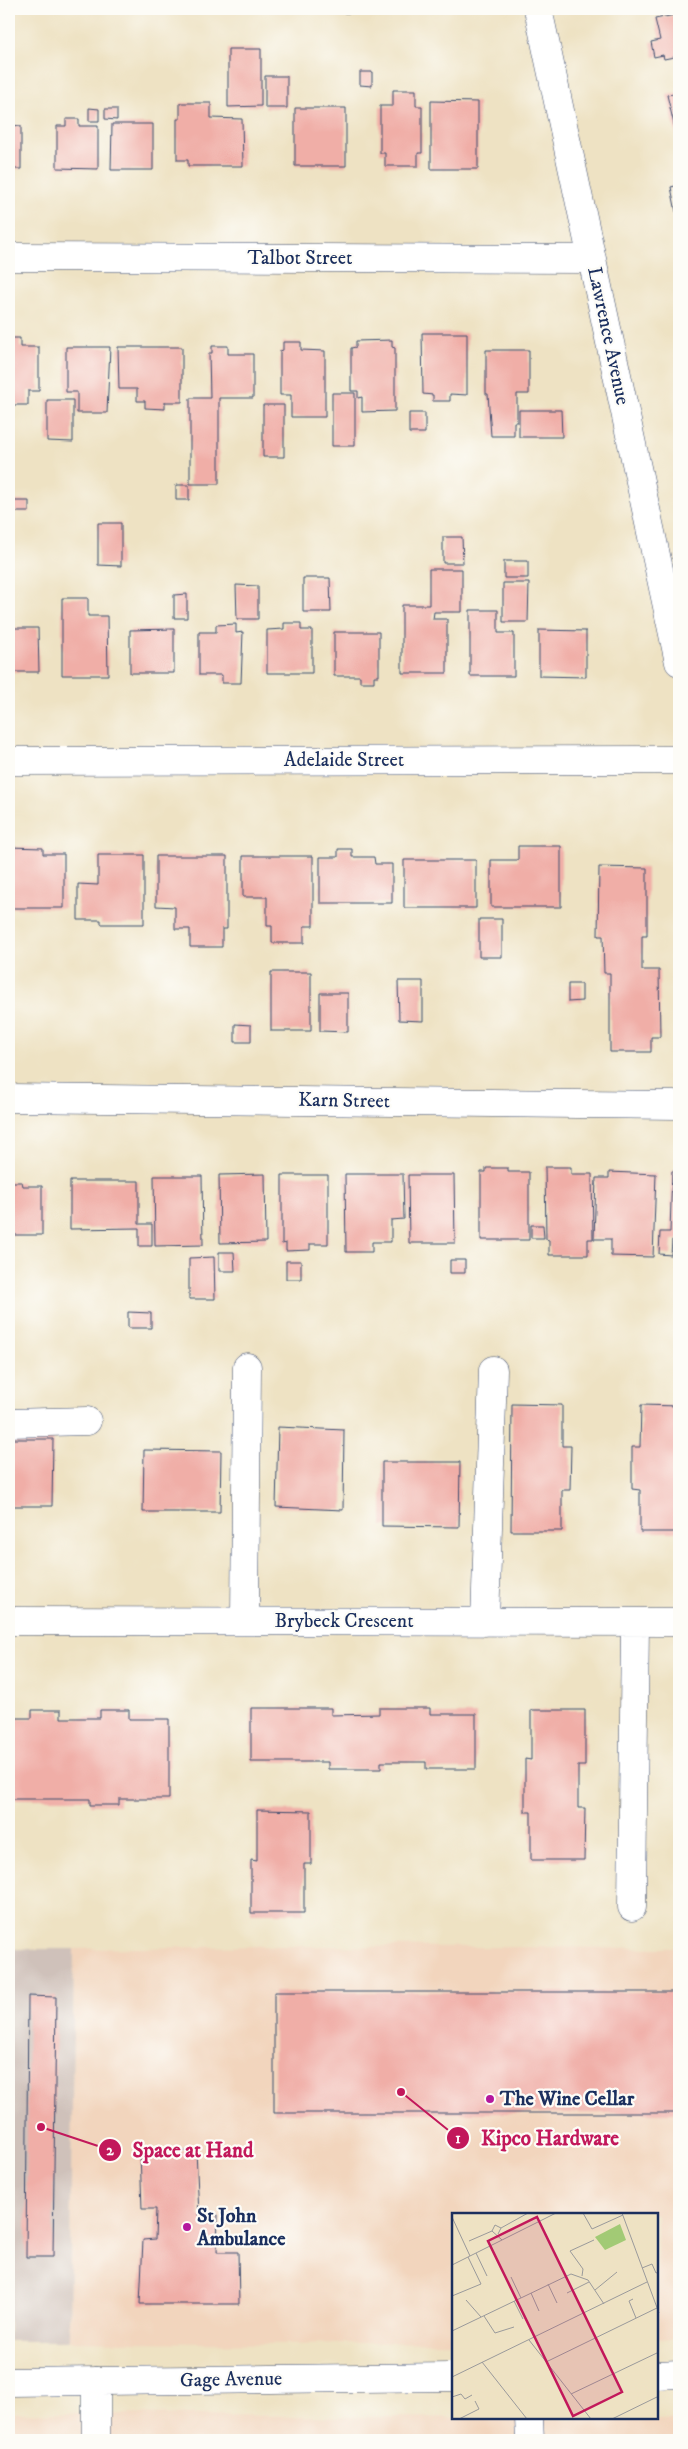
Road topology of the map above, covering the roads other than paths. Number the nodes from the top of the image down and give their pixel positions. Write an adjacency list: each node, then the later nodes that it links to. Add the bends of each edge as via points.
1 (538, 9): 3 (street, Lawrence Avenue)
2 (9, 257): 3 (street, Talbot Street)
3 (591, 259): 4 (street, Lawrence Avenue)
4 (679, 662)
5 (679, 760): 6 (street, Adelaide Street)
6 (9, 761)
7 (9, 1098): 8 (street, Karn Street)
8 (679, 1104)
9 (247, 1366): 14 (street)
10 (493, 1370): 15 (street)
11 (87, 1421): 12 (street)
12 (9, 1423)
13 (9, 1621): 14 (street, Brybeck Crescent)
14 (245, 1621): 15 (street, Brybeck Crescent)
15 (485, 1622): 16 (street, Brybeck Crescent)
16 (635, 1622): 17 (street, Brybeck Crescent); 18 (street)
17 (679, 1622)
18 (632, 1907)
19 (658, 2374): 20 (street)
20 (679, 2374)
21 (452, 2377): 22 (street, Gage Avenue)
22 (96, 2381): 23 (street, Gage Avenue); 25 (street)
23 (9, 2382)
24 (529, 2419): 26 (street)
25 (96, 2440)
26 (530, 2440)

